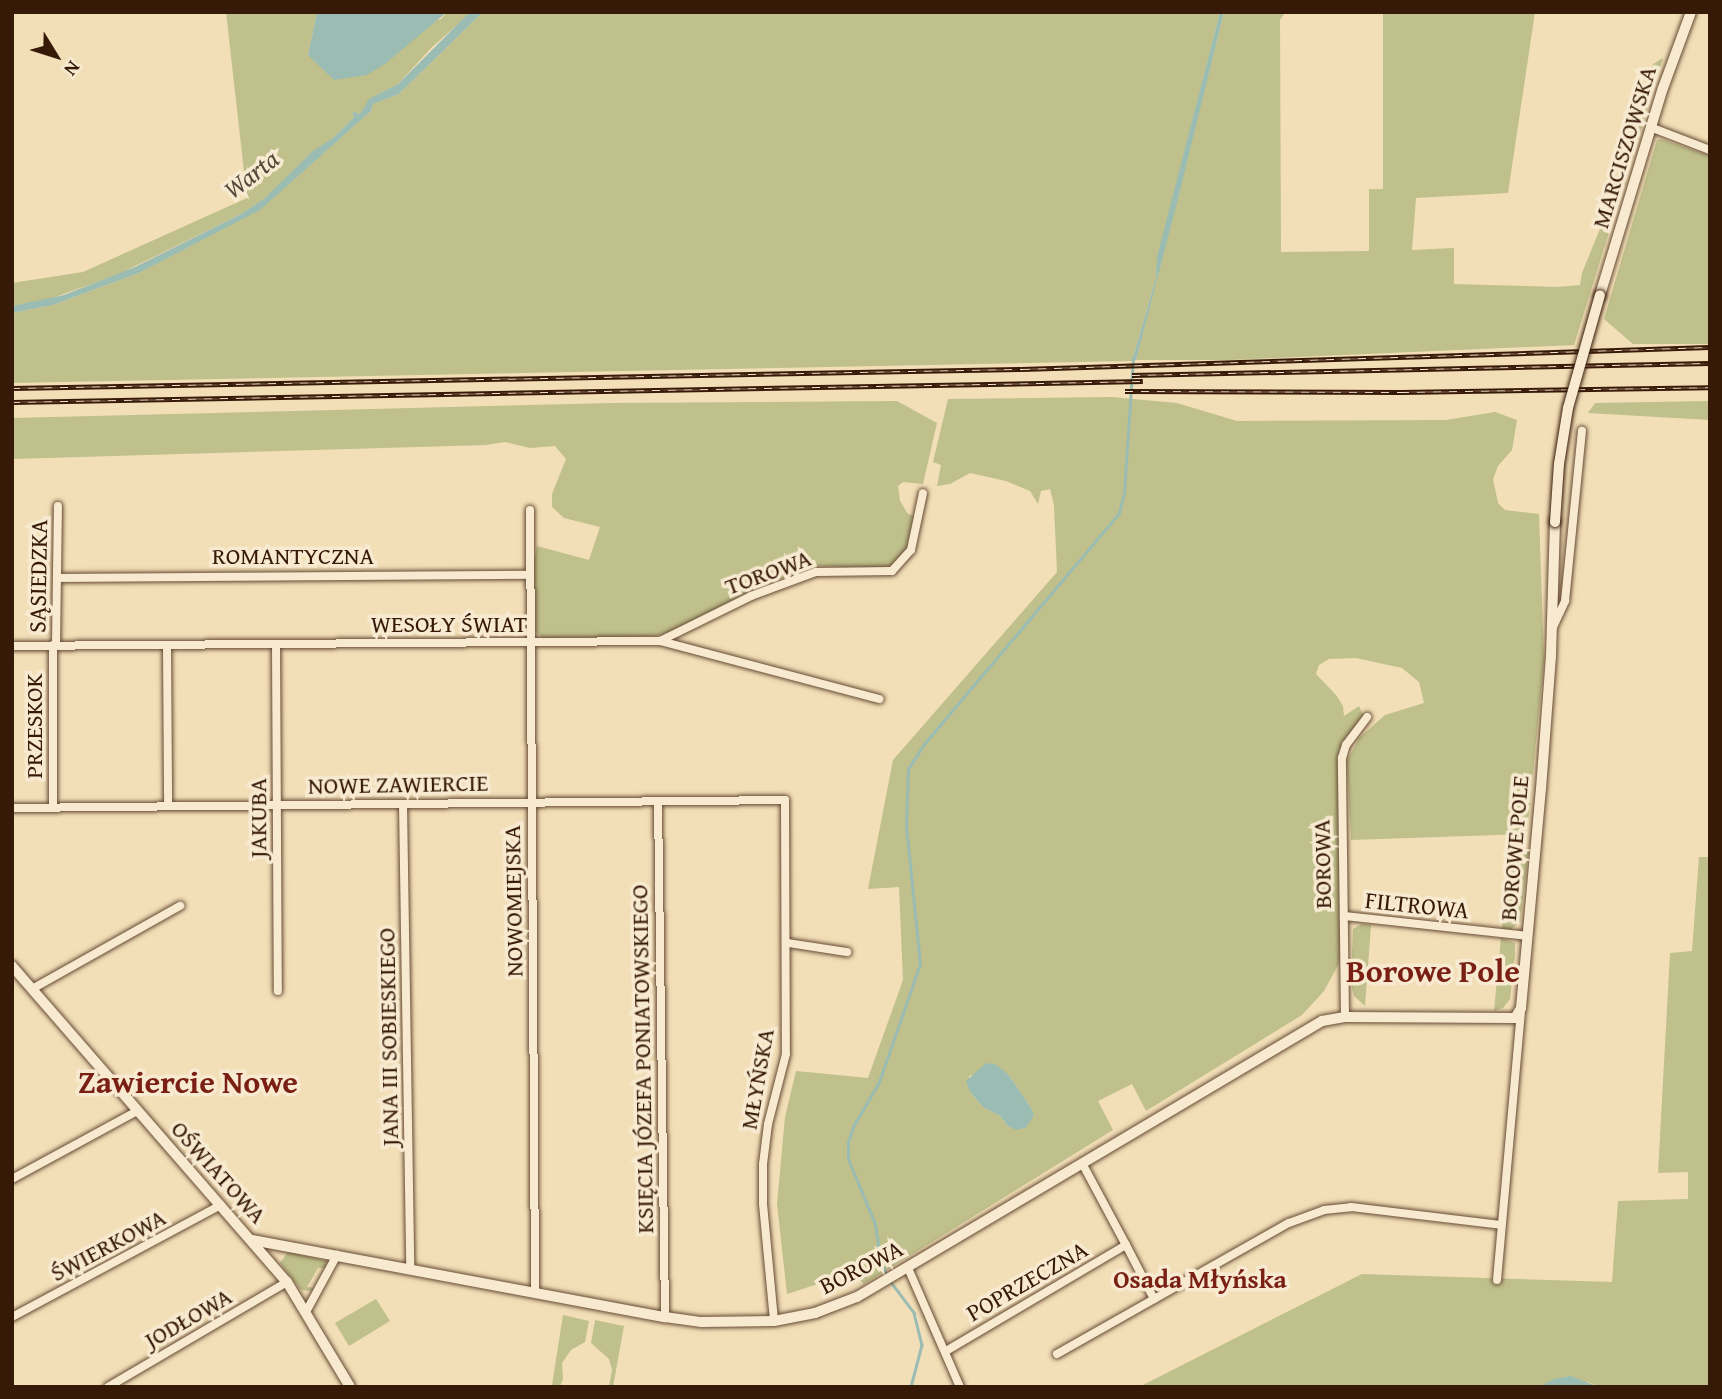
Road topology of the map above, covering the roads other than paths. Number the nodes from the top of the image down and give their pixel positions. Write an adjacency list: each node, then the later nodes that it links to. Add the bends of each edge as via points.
1 (1691, 12): 2 (street, MARCISZOWSKA)
2 (1650, 127): 3 (street); 4 (street, MARCISZOWSKA)
3 (1710, 150)
4 (1600, 295): 11 (street, BOROWE POLE, bridge, via 1568,408 1559,464)
5 (1582, 430): 11 (street, BOROWE POLE, via 1565,601)
6 (923, 493): 12 (street, TOROWA, via 911,550 892,571 816,572 728,607)
7 (58, 506): 10 (street, SĄSIEDZKA)
8 (530, 510): 9 (street, NOWOMIEJSKA)
9 (529, 575): 10 (street, ROMANTYCZNA); 13 (street, NOWOMIEJSKA)
10 (58, 578): 15 (street, SĄSIEDZKA)
11 (1552, 629): 30 (street, BOROWE POLE)
12 (660, 642): 13 (street, WESOŁY ŚWIAT); 18 (street, WESOŁY ŚWIAT)
13 (531, 643): 14 (street, WESOŁY ŚWIAT); 22 (street, NOWOMIEJSKA)
14 (276, 644): 17 (street, WESOŁY ŚWIAT); 24 (street, JAKUBA)
15 (54, 645): 16 (street, WESOŁY ŚWIAT); 17 (street, WESOŁY ŚWIAT); 26 (street, PRZESKOK)
16 (12, 646)
17 (167, 646): 25 (street)
18 (878, 699)
19 (1367, 717): 29 (street, BOROWA, via 1342,758)
20 (785, 800): 21 (street, NOWE ZAWIERCIE); 31 (street, MŁYŃSKA)
21 (658, 801): 22 (street, NOWE ZAWIERCIE); 54 (street, KSIĘCIA JÓZEFA PONIATOWSKIEGO)
22 (531, 802): 23 (street, NOWE ZAWIERCIE); 50 (street, NOWOMIEJSKA)
23 (403, 804): 24 (street, NOWE ZAWIERCIE); 46 (street, JANA III SOBIESKIEGO)
24 (276, 805): 25 (street, NOWE ZAWIERCIE); 35 (street, JAKUBA)
25 (168, 806): 26 (street, NOWE ZAWIERCIE)
26 (53, 807): 27 (street, NOWE ZAWIERCIE)
27 (12, 808)
28 (180, 906): 34 (street)
29 (1344, 916): 30 (street, FILTROWA); 37 (street, BOROWA)
30 (1527, 936): 36 (street, BOROWE POLE)
31 (788, 943): 32 (street); 55 (street, MŁYŃSKA, via 786,1054 763,1164)
32 (847, 952)
33 (12, 966): 34 (street, OŚWIATOWA)
34 (33, 989): 38 (street, OŚWIATOWA)
35 (278, 990)
36 (1521, 1008): 37 (street, BOROWA, via 1509,1019); 42 (street, BOROWE POLE)
37 (1345, 1017): 39 (street, BOROWA, via 1302,1031)
38 (138, 1111): 40 (street); 41 (street, OŚWIATOWA)
39 (1082, 1163): 44 (street, POPRZECZNA); 47 (street, BOROWA)
40 (12, 1179)
41 (221, 1205): 43 (street, OŚWIATOWA); 53 (street, ŚWIERKOWA)
42 (1501, 1225): 48 (street, BOROWE POLE); 51 (street, via 1351,1207 1324,1210 1289,1223)
43 (252, 1240): 45 (street, BOROWA); 49 (street, OŚWIATOWA)
44 (1126, 1245): 51 (street); 56 (street, POPRZECZNA)
45 (337, 1255): 46 (street, BOROWA); 52 (street)
46 (411, 1270): 50 (street, BOROWA)
47 (903, 1271): 55 (street, BOROWA, via 857,1297); 56 (street, POPRZECZNA)
48 (1497, 1279)
49 (287, 1282): 52 (street, OŚWIATOWA); 58 (street, JODŁOWA)
50 (535, 1292): 54 (street, BOROWA)
51 (1154, 1299): 57 (street)
52 (307, 1310): 59 (street, OŚWIATOWA)
53 (12, 1317)
54 (665, 1317): 55 (street, BOROWA, via 740,1324)
55 (774, 1321)
56 (946, 1351): 60 (street)
57 (1057, 1354)
58 (108, 1387)
59 (350, 1387)
60 (960, 1387)

